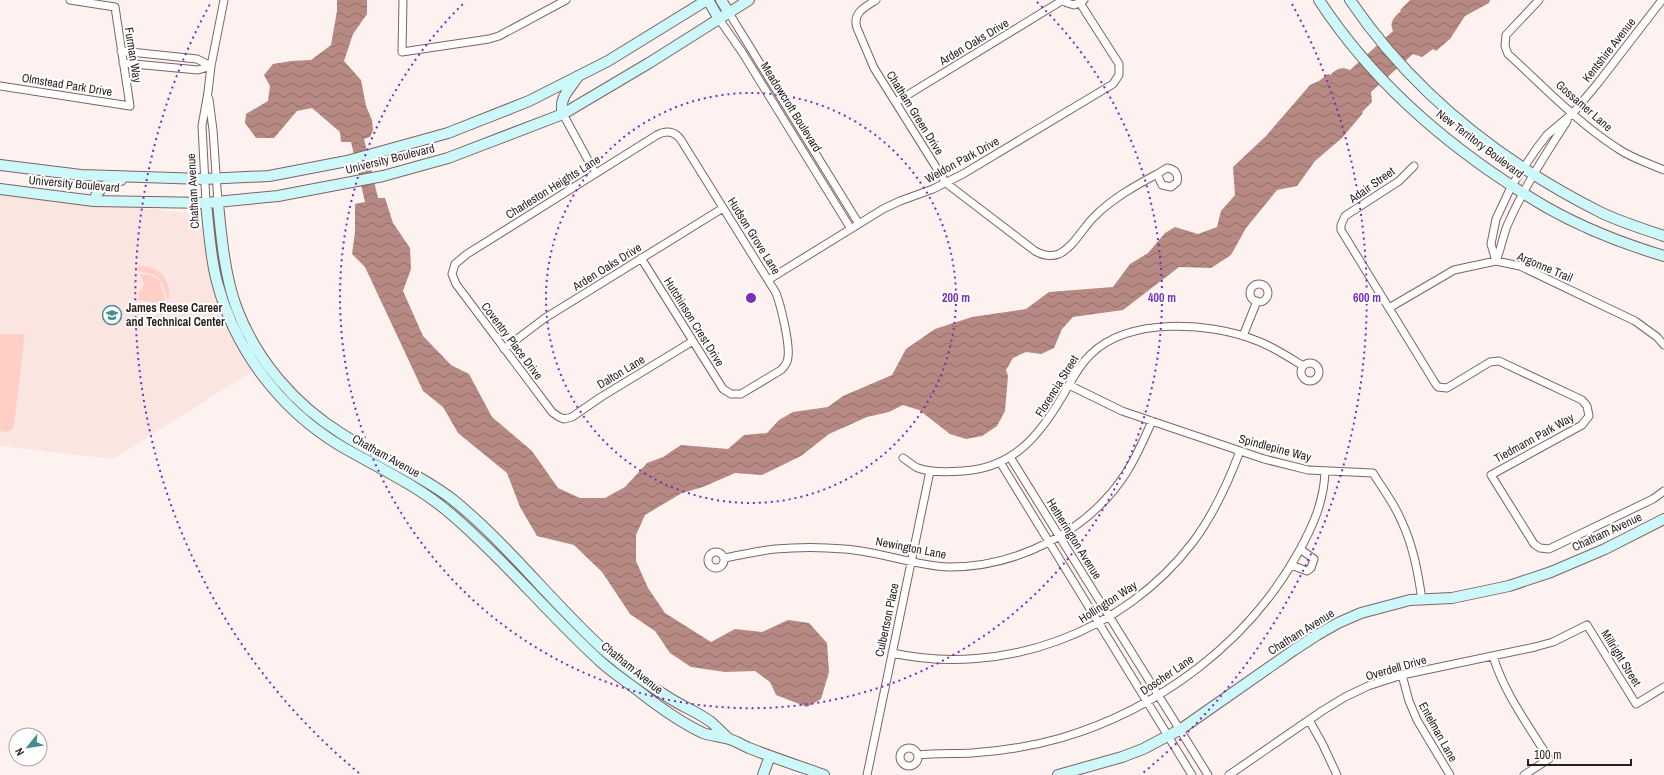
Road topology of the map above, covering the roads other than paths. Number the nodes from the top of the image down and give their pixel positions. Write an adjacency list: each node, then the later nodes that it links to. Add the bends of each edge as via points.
1 (70, 0): 17 (street, Furman Way, via 114,7)
2 (224, 0): 19 (street, Chatham Avenue)
3 (403, 0): 4 (street, via 402,52 499,36)
4 (566, 0)
5 (707, 0): 16 (main road, Meadowcroft Boulevard); 20 (main road, University Boulevard)
6 (721, 0): 15 (main road, Meadowcroft Boulevard)
7 (749, 0): 15 (main road, University Boulevard)
8 (876, 0): 23 (street, Chatham Green Drive, via 862,9 856,18 856,25 870,60)
9 (1064, 0): 14 (street, via 1072,5); 23 (street, Arden Oaks Drive)
10 (1319, 0): 41 (main road, New Territory Boulevard, via 1361,55 1405,103 1458,147)
11 (1350, 0): 30 (main road, New Territory Boulevard, via 1379,39 1421,86 1462,124)
12 (1538, 0): 25 (street, Gossamer Lane, via 1506,35 1504,42 1508,54)
13 (1662, 0): 25 (street, Kentshire Avenue)
14 (1082, 2): 40 (street, Weldon Park Drive, via 1119,64 1119,75 1115,81)
15 (729, 12): 16 (main road, University Boulevard); 49 (street, Meadowcroft Boulevard)
16 (719, 19): 26 (main road, University Boulevard); 50 (street, Meadowcroft Boulevard)
17 (121, 51): 18 (street, Furman Way); 19 (street, via 197,59)
18 (123, 63): 19 (street, via 198,70); 24 (street, Furman Way)
19 (210, 66): 22 (street, Chatham Avenue)
20 (577, 78): 26 (main road, via 561,102); 39 (main road, University Boulevard, via 518,106 424,141 347,161 269,176)
21 (0, 86): 24 (street, Olmstead Park Drive)
22 (208, 92): 38 (street, Chatham Avenue, via 202,126); 39 (street, Chatham Avenue)
23 (896, 102): 40 (street, Chatham Green Drive)
24 (130, 106)
25 (1573, 112): 30 (street, Kentshire Avenue, via 1547,135); 33 (street, Gossamer Lane, via 1594,132 1618,149); 36 (street, Kentshire Avenue)
26 (563, 114): 34 (street); 46 (main road, University Boulevard, via 448,158 383,176 278,196)
27 (673, 133): 34 (street, Charleston Heights Lane, via 661,132); 47 (street, Hudson Grove Lane, via 681,140)
28 (0, 165): 32 (main road, University Boulevard)
29 (1414, 166): 48 (street, Adair Street, via 1399,181 1345,216)
30 (1524, 168): 36 (main road, New Territory Boulevard); 41 (street, Kentshire Avenue)
31 (0, 169): 32 (main road)
32 (27, 169): 37 (main road, University Boulevard)
33 (1664, 170)
34 (595, 173): 55 (street, Charleston Heights Lane, via 467,254 455,264)
35 (1157, 174): 40 (street, Chatham Green Drive, via 1106,206 1066,250 1055,255 1035,251)
36 (1534, 174): 43 (street, Kentshire Avenue); 51 (main road, New Territory Boulevard, via 1603,213)
37 (133, 178): 38 (main road, University Boulevard); 44 (main road, via 104,186 98,191)
38 (204, 178): 39 (main road, University Boulevard); 45 (street, Chatham Avenue)
39 (217, 178): 46 (street, Chatham Avenue)
40 (946, 183): 49 (street, Weldon Park Drive, via 890,206)
41 (1512, 186): 43 (main road, New Territory Boulevard); 54 (street, Kentshire Avenue, via 1493,232 1491,244)
42 (0, 189): 44 (main road, University Boulevard)
43 (1523, 192): 52 (main road, New Territory Boulevard, via 1548,208 1596,231); 54 (street, Kentshire Avenue, via 1506,227)
44 (94, 201): 45 (main road, University Boulevard)
45 (206, 203): 46 (main road, University Boulevard); 64 (main road, Chatham Avenue, via 217,282 230,320)
46 (218, 203): 63 (main road, Chatham Avenue, via 232,294 244,325)
47 (723, 208): 53 (street, Arden Oaks Drive); 56 (street, Hudson Grove Lane)
48 (1342, 221): 58 (street, Tiedmann Park Way, via 1343,234)
49 (859, 224): 50 (street, Weldon Park Drive)
50 (851, 229): 56 (street, Weldon Park Drive)
51 (1664, 236)
52 (1664, 256)
53 (641, 258): 60 (street, Hutchinson Crest Drive); 62 (street, Arden Oaks Drive, via 545,318)
54 (1496, 261): 58 (street, Argonne Trail, via 1454,270); 61 (street, Argonne Trail, via 1520,266 1635,321)
55 (452, 271): 62 (street, Coventry Place Drive, via 456,284)
56 (768, 280): 67 (street, Hudson Grove Lane, via 776,293 782,312 789,352 787,362 781,370 746,391)
57 (1257, 301): 59 (street)
58 (1389, 308): 76 (street, Tiedmann Park Way, via 1438,388 1447,388 1490,362 1499,361 1582,400 1587,406 1589,416 1582,425 1491,475 1534,544 1540,548 1549,549 1653,499)
59 (1243, 336): 65 (street, Florencia Street, via 1278,350); 66 (street, Florencia Street, via 1196,327 1134,331 1106,342 1091,353)
60 (693, 341): 67 (street, Hutchinson Crest Drive, via 719,384); 68 (street, Dalton Lane, via 576,415)
61 (1664, 345)
62 (504, 349): 68 (street, Coventry Place Drive, via 552,412)
63 (260, 354): 64 (main road); 97 (main road, Chatham Avenue, via 284,385 317,416 341,434 410,471 451,499 605,651 635,676 710,722)
64 (251, 360): 97 (main road, Chatham Avenue, via 280,396 312,426 340,445 430,496 453,515 602,663 664,710 705,734)
65 (1303, 366)
66 (1069, 385): 69 (street, Spindlepine Way, via 1122,411); 71 (street, Florencia Street, via 1043,427)
67 (731, 394)
68 (562, 418)
69 (1152, 421): 70 (street, Spindlepine Way); 78 (street, Newington Lane, via 1136,458 1115,488 1090,515)
70 (1240, 451): 75 (street, Spindlepine Way, via 1308,470); 85 (street, Hollington Way, via 1220,498 1193,542 1153,584)
71 (1010, 457): 73 (street, Florencia Street); 78 (street, Hetherington Avenue)
72 (903, 458): 74 (street, Florencia Street, via 918,468)
73 (1000, 462): 74 (street, Florencia Street, via 968,471); 79 (street, Hetherington Avenue)
74 (930, 471): 82 (street, Culbertson Place)
75 (1325, 471): 80 (street, Doscher Lane, via 1316,517); 84 (street, Spindlepine Way, via 1373,472 1401,519 1410,540)
76 (1664, 491)
77 (1664, 518): 84 (main road, Chatham Avenue, via 1605,549 1551,572 1509,586 1452,598)
78 (1059, 536): 79 (street, Newington Lane); 85 (street, Hetherington Avenue)
79 (1049, 542): 82 (street, Newington Lane, via 1014,557 972,565 948,566); 86 (street, Hetherington Avenue)
80 (1300, 549): 83 (street, Doscher Lane); 83 (street, via 1314,559 1311,568 1307,571)
81 (724, 558): 82 (street, Newington Lane, via 774,549 808,548 866,550)
82 (911, 561): 88 (street, Culbertson Place)
83 (1291, 565): 92 (street, Doscher Lane, via 1271,595 1231,639 1185,678)
84 (1422, 600): 95 (main road, Chatham Avenue, via 1410,600 1361,613 1324,631)
85 (1109, 616): 86 (street, Hollington Way); 92 (street, Hetherington Avenue)
86 (1099, 623): 88 (street, Hollington Way, via 1039,647 984,659 937,660); 93 (street, Hetherington Avenue)
87 (1587, 625): 89 (street, Overdell Drive, via 1553,642); 91 (street, Millright Street, via 1636,704)
88 (892, 653): 102 (street, Culbertson Place)
89 (1493, 656): 90 (street, Overdell Drive); 109 (street, via 1505,688 1549,759)
90 (1402, 675): 94 (street, Overdell Drive, via 1346,697); 108 (street, Entelman Lane, via 1417,720)
91 (1664, 687)
92 (1159, 695): 93 (street, Doscher Lane); 95 (street, Hetherington Avenue)
93 (1147, 702): 96 (street, Hetherington Avenue); 98 (street, Doscher Lane, via 1096,726 1029,746 972,753)
94 (1309, 720): 106 (street, Overdell Drive); 107 (street)
95 (1181, 729): 96 (main road, Chatham Avenue); 105 (street, Hetherington Avenue)
96 (1168, 736): 103 (main road, Chatham Avenue, via 1122,757); 104 (street, Hetherington Avenue)
97 (728, 738): 99 (main road, Chatham Avenue)
98 (918, 755)
99 (770, 756): 100 (main road); 101 (main road, Chatham Avenue)
100 (764, 775)
101 (824, 775)
102 (867, 775)
103 (1058, 775)
104 (1192, 775)
105 (1208, 775)
106 (1230, 775)
107 (1337, 775)
108 (1450, 775)
109 (1524, 775)

